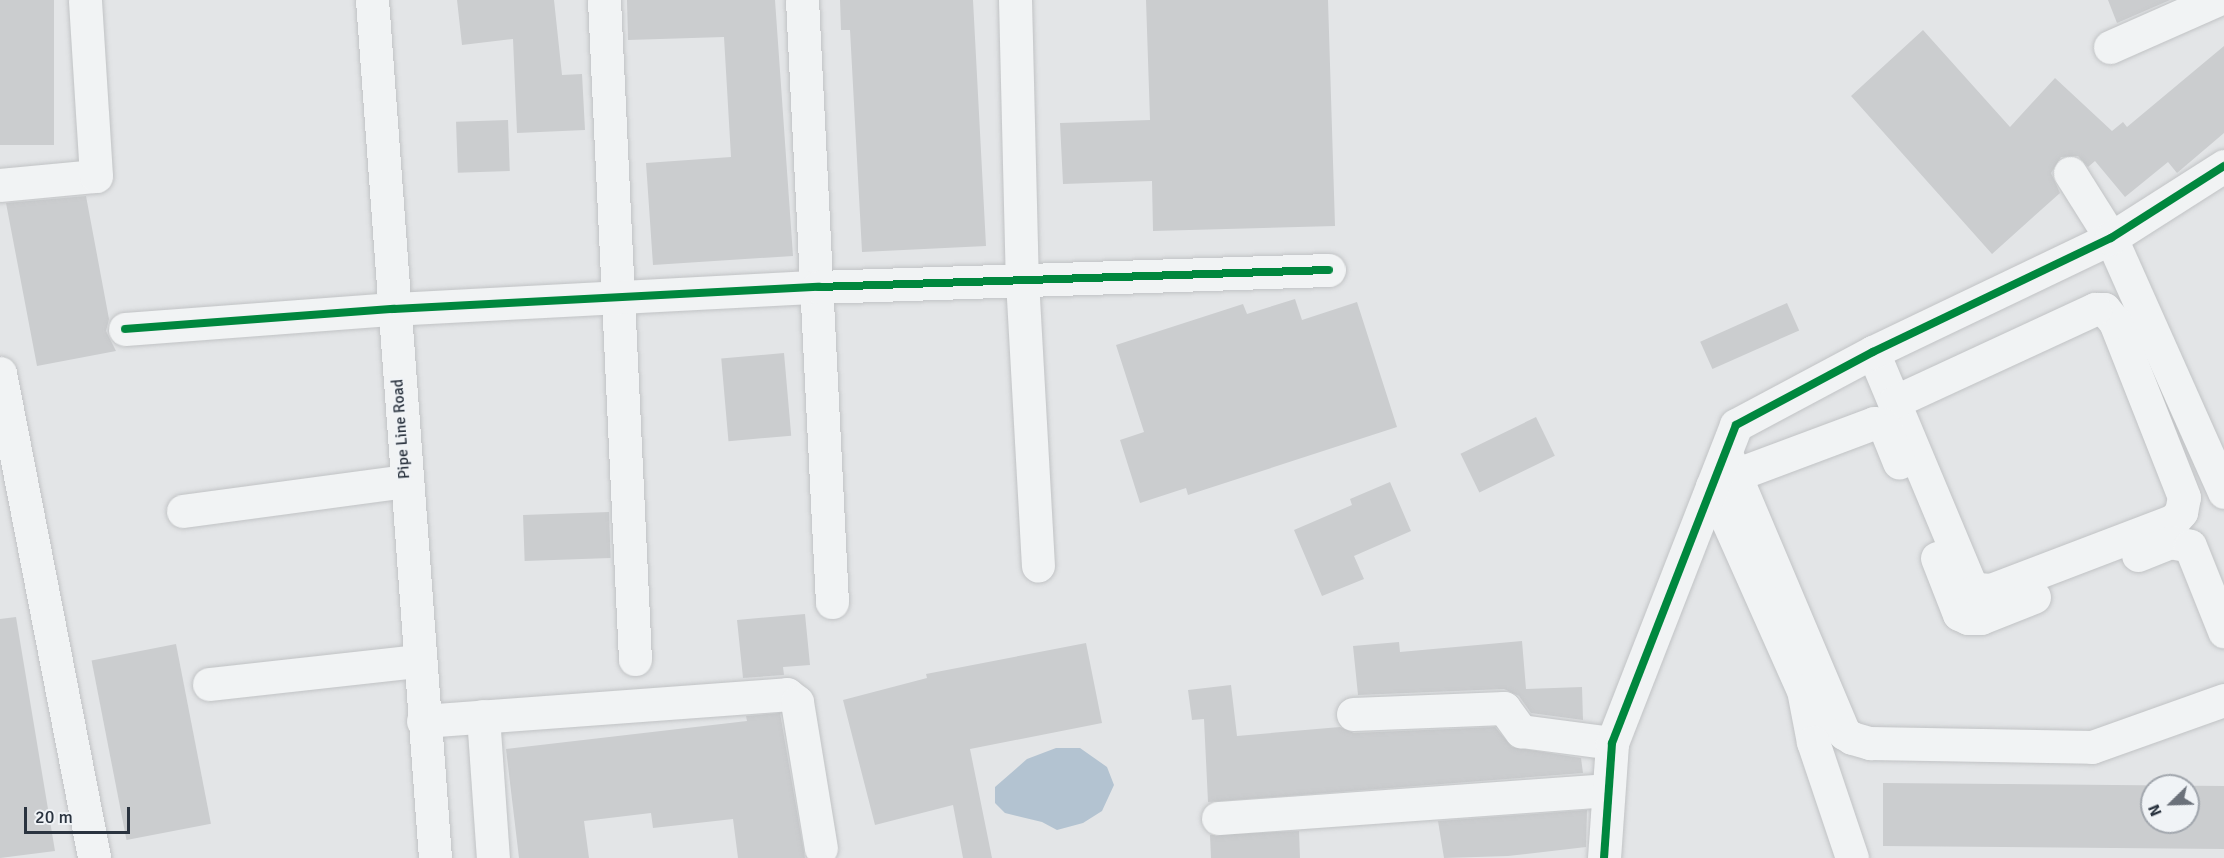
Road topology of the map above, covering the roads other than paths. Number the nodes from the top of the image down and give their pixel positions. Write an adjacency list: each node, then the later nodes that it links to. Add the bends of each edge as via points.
1 (85, 0): 10 (street, via 96,176)
2 (372, 0): 17 (street, Pipe Line Road)
3 (604, 0): 15 (street)
4 (802, 0): 14 (street)
5 (1015, 0): 13 (street)
6 (2216, 0): 7 (street)
7 (2110, 47)
8 (2224, 166): 11 (street)
9 (2070, 173): 11 (street)
10 (0, 184)
11 (2110, 238): 16 (street); 19 (street)
12 (1329, 270): 13 (street)
13 (1023, 280): 14 (street); 26 (street)
14 (818, 287): 15 (street); 27 (street)
15 (615, 298): 17 (street); 29 (street)
16 (2124, 308): 21 (street, via 2095,309); 21 (street, via 2184,497 2181,512 2174,520 1991,590 1977,589 1970,584); 24 (street)
17 (393, 309): 18 (street); 23 (street, Pipe Line Road)
18 (125, 329)
19 (1873, 352): 21 (street); 22 (street)
20 (0, 373): 40 (street)
21 (1894, 402)
22 (1727, 470): 28 (street, via 1863,424 1882,424 1959,614 1981,618 2180,542 2190,546); 32 (street, via 1844,734 1852,738 1870,743 2092,747); 36 (street); 44 (street, via 1803,690 1813,741)
23 (405, 481): 25 (street); 30 (street, Pipe Line Road)
24 (2224, 492)
25 (183, 511)
26 (1038, 566)
27 (832, 603)
28 (2224, 631)
29 (635, 659)
30 (418, 661): 31 (street); 35 (street, Pipe Line Road)
31 (209, 684)
32 (2224, 700)
33 (1353, 714): 36 (street, via 1504,708 1521,731)
34 (483, 716): 35 (street); 39 (street, via 787,694 796,702); 42 (street)
35 (423, 721): 41 (street, Pipe Line Road)
36 (1612, 743): 37 (street)
37 (1606, 790): 38 (street); 43 (street)
38 (1218, 818)
39 (821, 849)
40 (94, 858)
41 (435, 858)
42 (493, 858)
43 (1604, 858)
44 (1852, 858)

